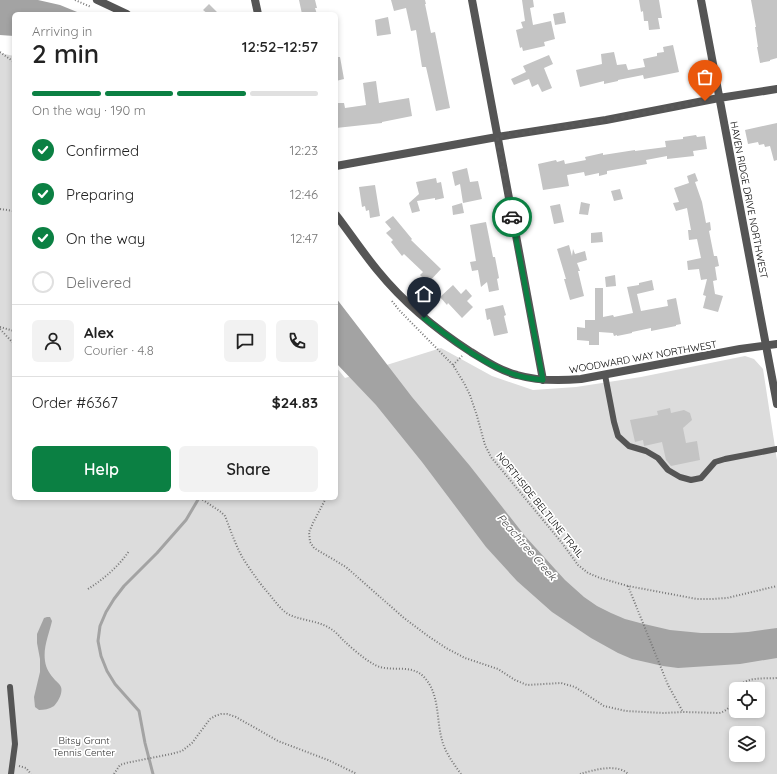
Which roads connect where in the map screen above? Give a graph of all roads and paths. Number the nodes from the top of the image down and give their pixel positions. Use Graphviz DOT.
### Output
graph roads {
  1 [pos="97,0"];
  2 [pos="255,0"];
  3 [pos="472,0"];
  4 [pos="701,0"];
  5 [pos="123,12"];
  6 [pos="258,12"];
  7 [pos="0,52"];
  8 [pos="12,61"];
  9 [pos="777,89"];
  10 [pos="719,98"];
  11 [pos="497,137"];
  12 [pos="338,166"];
  13 [pos="0,209"];
  14 [pos="12,211"];
  15 [pos="338,218"];
  16 [pos="390,298"];
  17 [pos="0,328"];
  18 [pos="12,331"];
  19 [pos="12,342"];
  20 [pos="777,344"];
  21 [pos="766,345"];
  22 [pos="468,350"];
  23 [pos="452,365"];
  24 [pos="605,375"];
  25 [pos="543,380"];
  26 [pos="777,404"];
  27 [pos="777,449"];
  28 [pos="203,500"];
  29 [pos="325,500"];
  30 [pos="129,551"];
  31 [pos="628,586"];
  32 [pos="777,586"];
  33 [pos="88,589"];
  34 [pos="777,678"];
  35 [pos="744,682"];
  36 [pos="10,687"];
  37 [pos="729,707"];
  38 [pos="683,712"];
  39 [pos="13,765"];
  40 [pos="11,774"];
  41 [pos="30,774"];
  42 [pos="114,774"];
  43 [pos="357,774"];
  44 [pos="461,774"];
  45 [pos="580,774"];
  46 [pos="628,774"];
  1 -- 5 [label="street"];
  2 -- 6 [label="street"];
  3 -- 11 [label="street"];
  4 -- 10 [label="street, HAVEN RIDGE DRIVE NORTHWEST"];
  7 -- 8 [label="path"];
  9 -- 10 [label="street"];
  10 -- 11 [label="street"];
  10 -- 21 [label="street, HAVEN RIDGE DRIVE NORTHWEST"];
  11 -- 12 [label="street"];
  11 -- 25 [label="street"];
  13 -- 14 [label="path"];
  15 -- 22 [label="street, WOODWARD WAY NORTHWEST"];
  16 -- 23 [label="path, NORTHSIDE BELTLINE TRAIL"];
  17 -- 18 [label="path"];
  17 -- 19 [label="path"];
  20 -- 21 [label="street, WOODWARD WAY NORTHWEST"];
  21 -- 24 [label="street, WOODWARD WAY NORTHWEST"];
  21 -- 26 [label="street, HAVEN RIDGE DRIVE NORTHWEST"];
  22 -- 23 [label="path"];
  22 -- 25 [label="street, WOODWARD WAY NORTHWEST"];
  23 -- 31 [label="path, NORTHSIDE BELTLINE TRAIL"];
  24 -- 25 [label="street, WOODWARD WAY NORTHWEST"];
  24 -- 27 [label="lane"];
  28 -- 44 [label="path"];
  29 -- 38 [label="path"];
  30 -- 33 [label="path"];
  31 -- 32 [label="path, NORTHSIDE BELTLINE TRAIL"];
  31 -- 38 [label="path"];
  34 -- 35 [label="path"];
  36 -- 39 [label="lane"];
  37 -- 38 [label="path"];
  39 -- 40 [label="lane"];
  39 -- 41 [label="path"];
  42 -- 43 [label="path"];
  45 -- 46 [label="path"];
}
